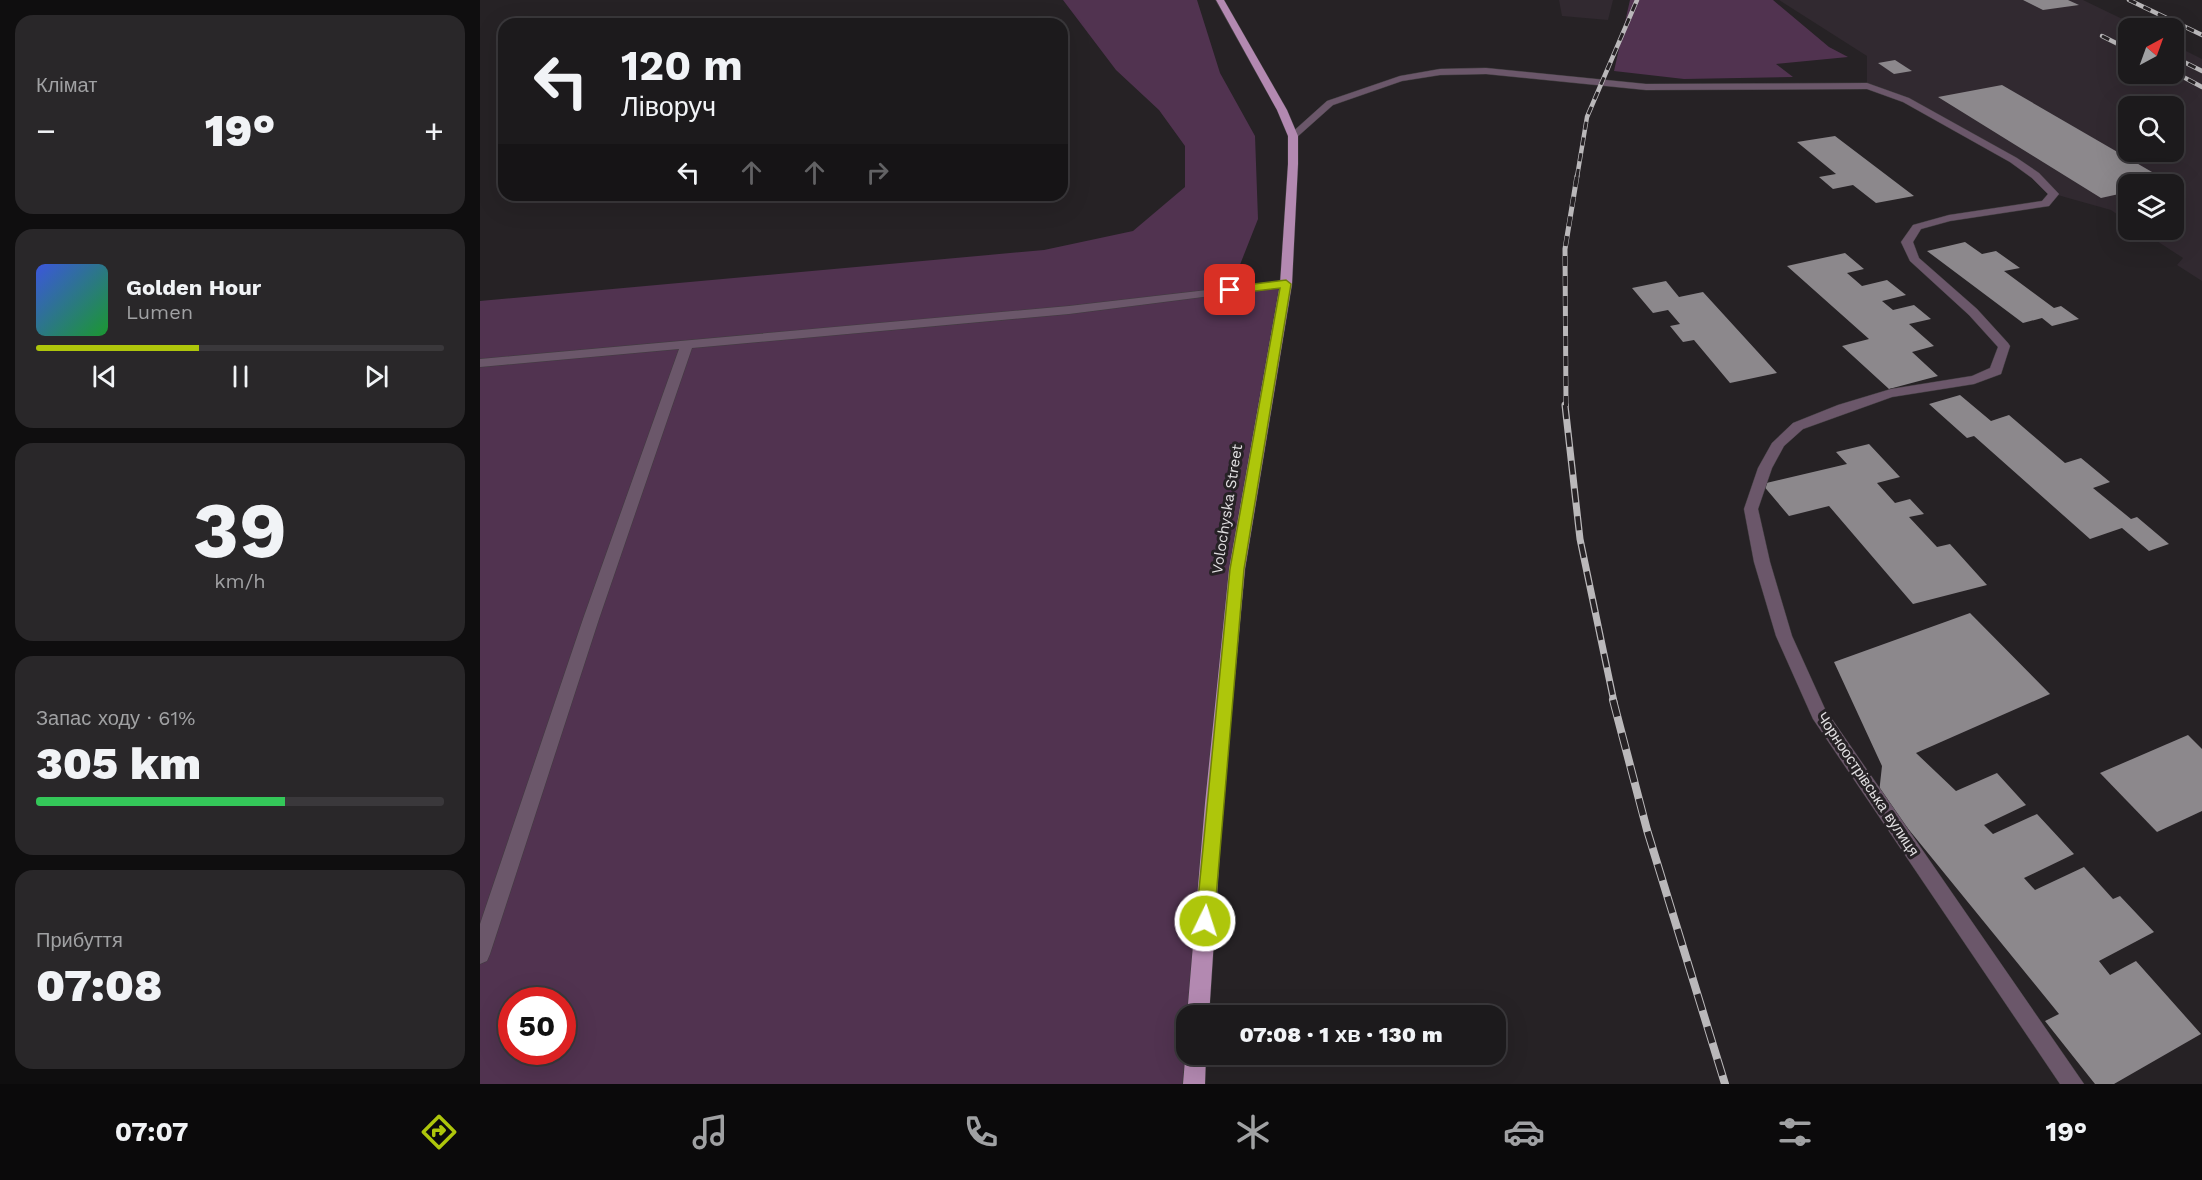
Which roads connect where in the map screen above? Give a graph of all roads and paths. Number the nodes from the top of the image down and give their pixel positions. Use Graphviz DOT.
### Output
graph roads {
  1 [pos="1220,0"];
  2 [pos="1293,136"];
  3 [pos="1286,284"];
  4 [pos="687,345"];
  5 [pos="480,363"];
  6 [pos="480,954"];
  7 [pos="1198,1005"];
  8 [pos="1195,1065"];
  9 [pos="1194,1084"];
  10 [pos="2073,1084"];
  1 -- 2 [label="main road, Volochyska Street"];
  2 -- 3 [label="main road, Volochyska Street"];
  2 -- 10 [label="street, Чорноострівська вулиця"];
  3 -- 4 [label="street"];
  3 -- 7 [label="main road, Volochyska Street"];
  4 -- 5 [label="street"];
  4 -- 6 [label="street"];
  8 -- 9 [label="main road"];
}
